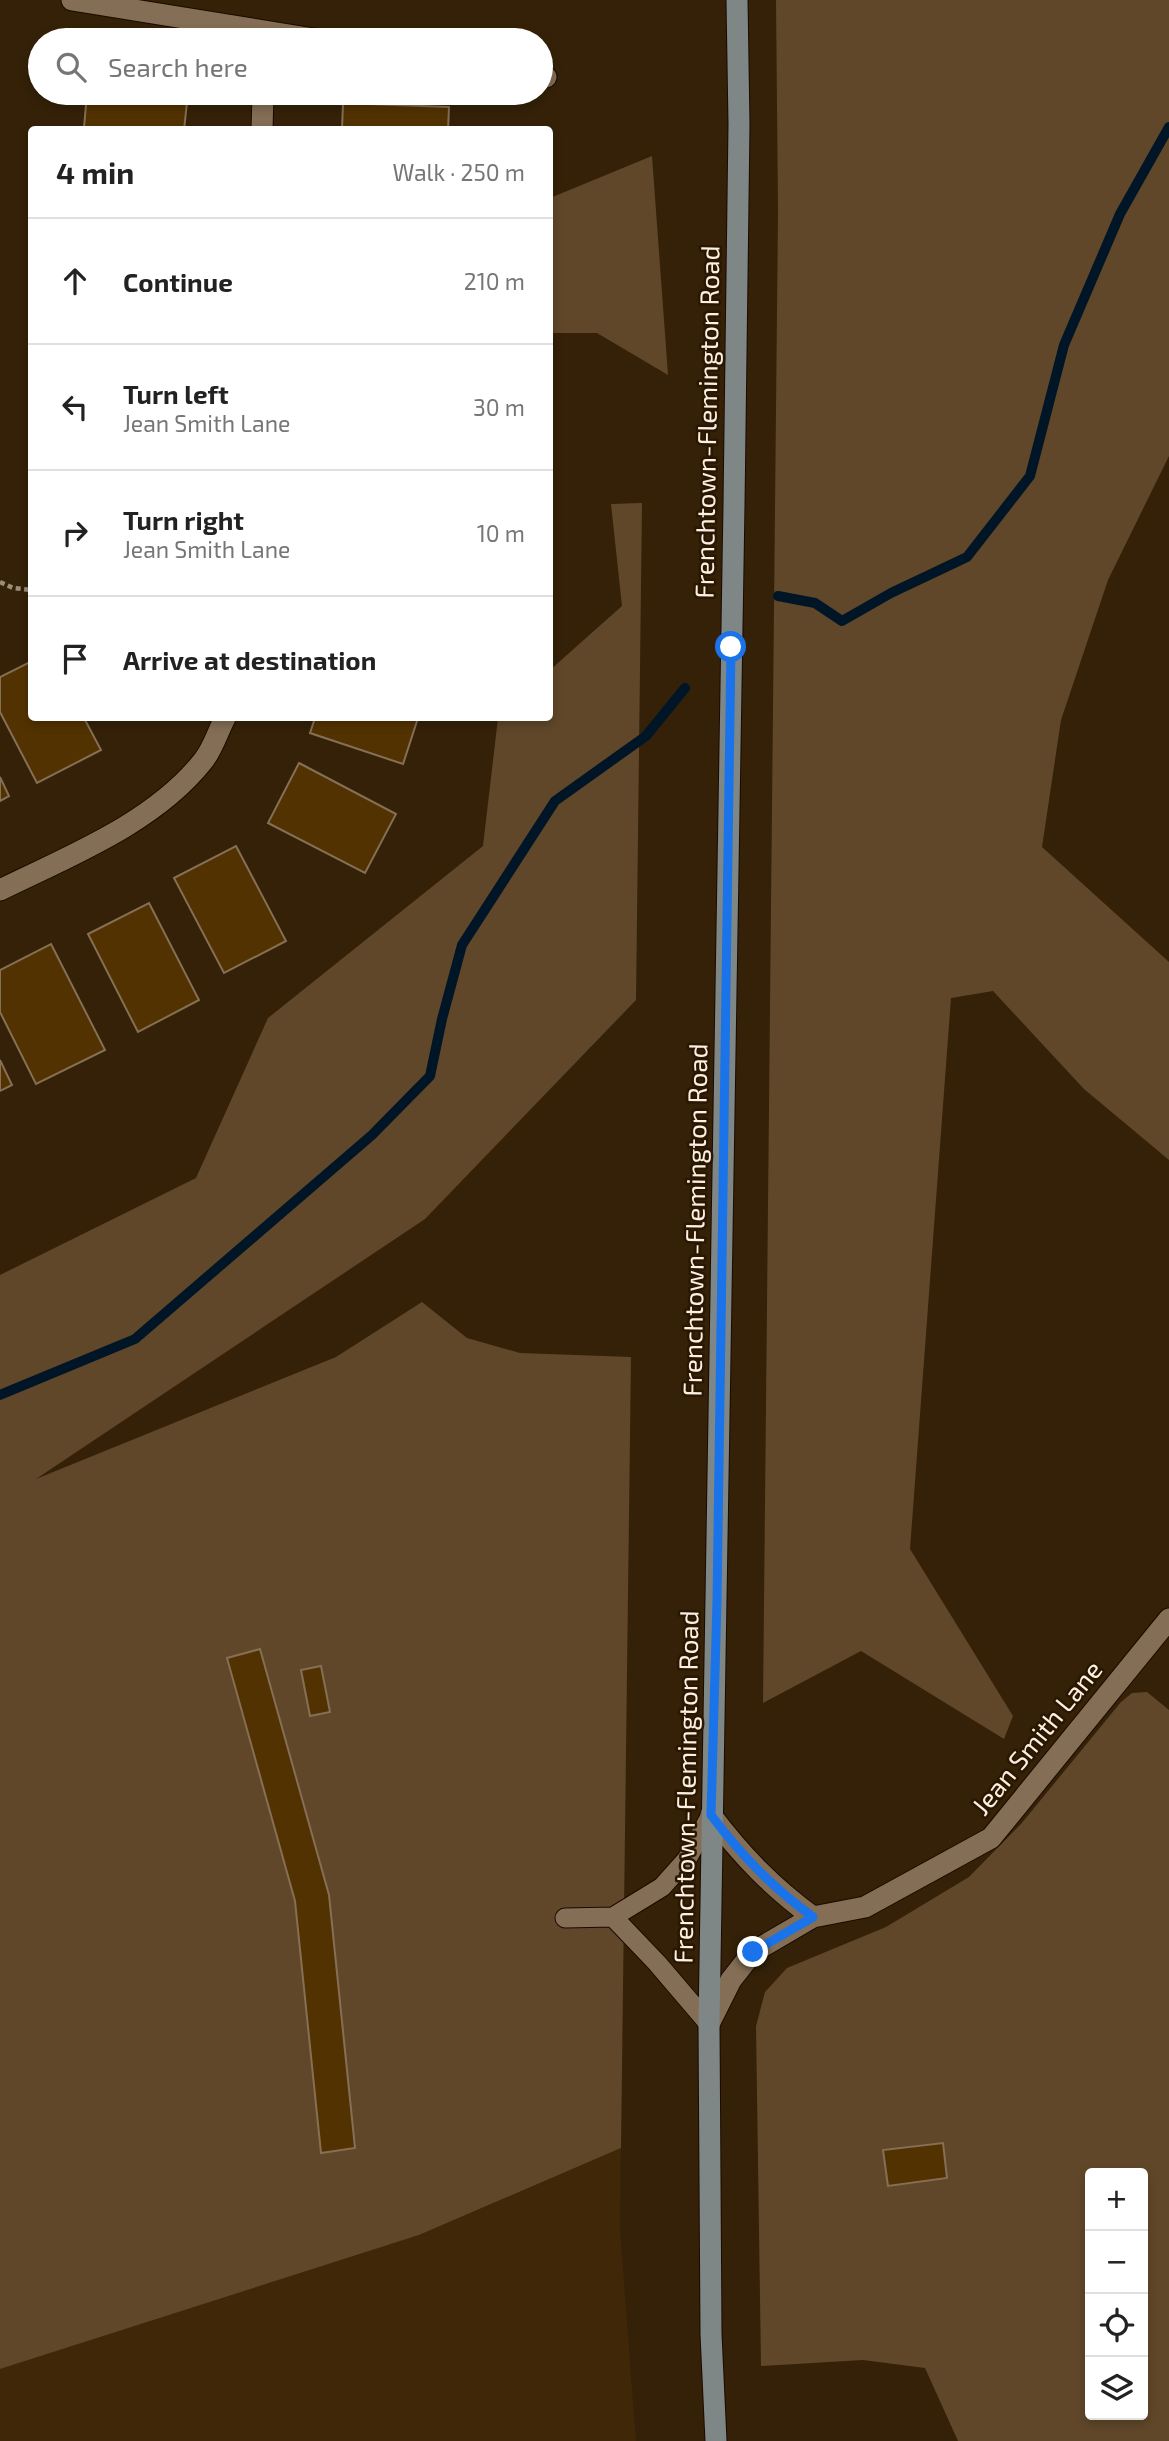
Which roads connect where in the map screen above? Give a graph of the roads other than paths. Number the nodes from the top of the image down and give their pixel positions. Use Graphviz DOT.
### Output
graph roads {
  1 [pos="72,0"];
  2 [pos="737,0"];
  3 [pos="222,28"];
  4 [pos="263,105"];
  5 [pos="262,126"];
  6 [pos="224,721"];
  7 [pos="0,890"];
  8 [pos="1169,1619"];
  9 [pos="711,1815"];
  10 [pos="613,1917"];
  11 [pos="813,1917"];
  12 [pos="565,1918"];
  13 [pos="709,2024"];
  14 [pos="716,2441"];
  1 -- 3 [label="street"];
  2 -- 9 [label="main road, Frenchtown-Flemington Road"];
  4 -- 5 [label="street"];
  6 -- 7 [label="street"];
  8 -- 11 [label="street, Jean Smith Lane"];
  9 -- 10 [label="lane"];
  9 -- 11 [label="street"];
  9 -- 13 [label="main road, Frenchtown-Flemington Road"];
  10 -- 12 [label="lane"];
  10 -- 13 [label="lane"];
  11 -- 13 [label="street, Jean Smith Lane"];
  13 -- 14 [label="main road, Frenchtown-Flemington Road"];
}
